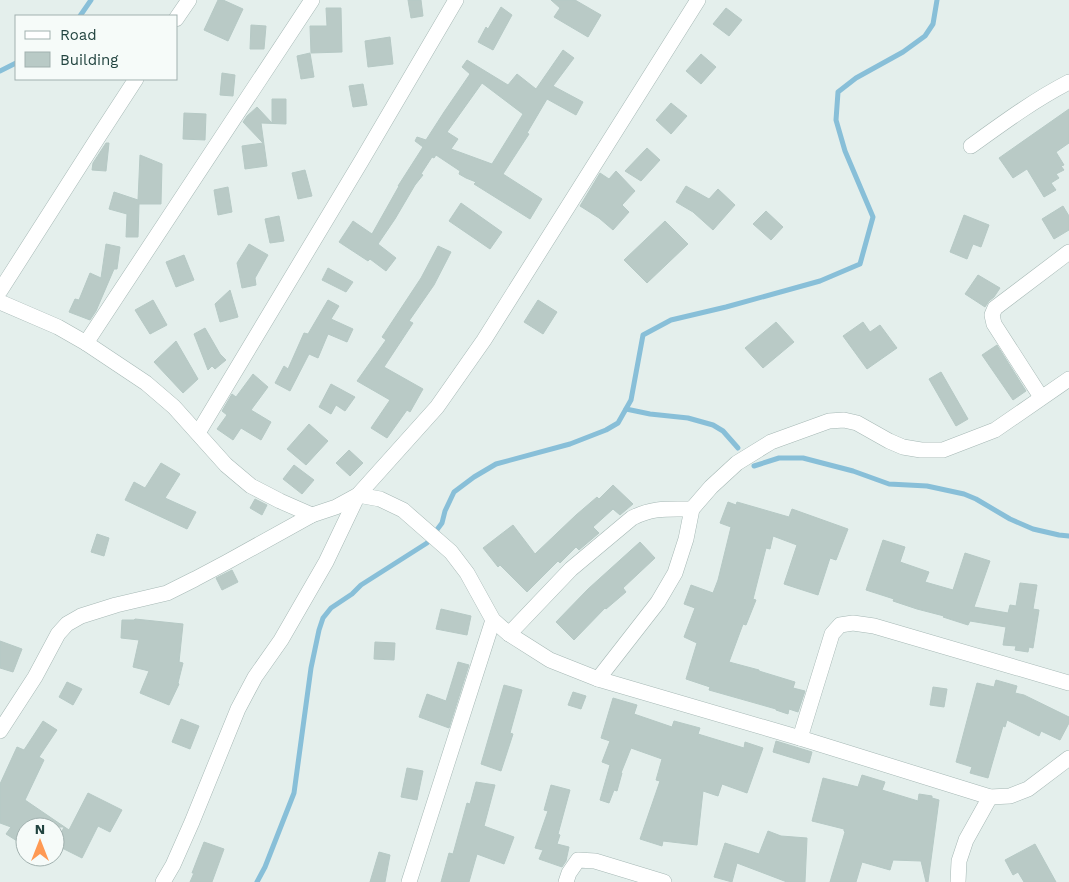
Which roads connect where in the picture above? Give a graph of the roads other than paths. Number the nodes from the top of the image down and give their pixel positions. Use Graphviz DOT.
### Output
graph roads {
  1 [pos="189,0"];
  2 [pos="312,0"];
  3 [pos="456,0"];
  4 [pos="698,0"];
  5 [pos="178,16"];
  6 [pos="135,80"];
  7 [pos="1069,82"];
  8 [pos="971,146"];
  9 [pos="1069,252"];
  10 [pos="0,291"];
  11 [pos="0,302"];
  12 [pos="86,343"];
  13 [pos="1069,379"];
  14 [pos="1040,397"];
  15 [pos="198,433"];
  16 [pos="358,495"];
  17 [pos="692,509"];
  18 [pos="312,515"];
  19 [pos="493,620"];
  20 [pos="509,634"];
  21 [pos="598,679"];
  22 [pos="1069,683"];
  23 [pos="0,731"];
  24 [pos="800,738"];
  25 [pos="1069,758"];
  26 [pos="990,798"];
  27 [pos="163,882"];
  28 [pos="409,882"];
  29 [pos="566,882"];
  30 [pos="664,882"];
  31 [pos="958,882"];
  1 -- 5 [label="street"];
  2 -- 12 [label="street"];
  3 -- 15 [label="street"];
  4 -- 16 [label="street"];
  6 -- 10 [label="street"];
  7 -- 8 [label="street"];
  9 -- 14 [label="street"];
  11 -- 12 [label="street"];
  12 -- 15 [label="street"];
  13 -- 14 [label="street"];
  14 -- 17 [label="street"];
  15 -- 18 [label="street"];
  16 -- 18 [label="street"];
  16 -- 19 [label="street"];
  16 -- 27 [label="street"];
  17 -- 20 [label="street"];
  17 -- 21 [label="street"];
  18 -- 23 [label="street"];
  19 -- 20 [label="street"];
  19 -- 28 [label="street"];
  20 -- 21 [label="street"];
  21 -- 24 [label="street"];
  22 -- 24 [label="street"];
  24 -- 26 [label="street"];
  25 -- 26 [label="street"];
  26 -- 31 [label="street"];
  29 -- 30 [label="street"];
}
